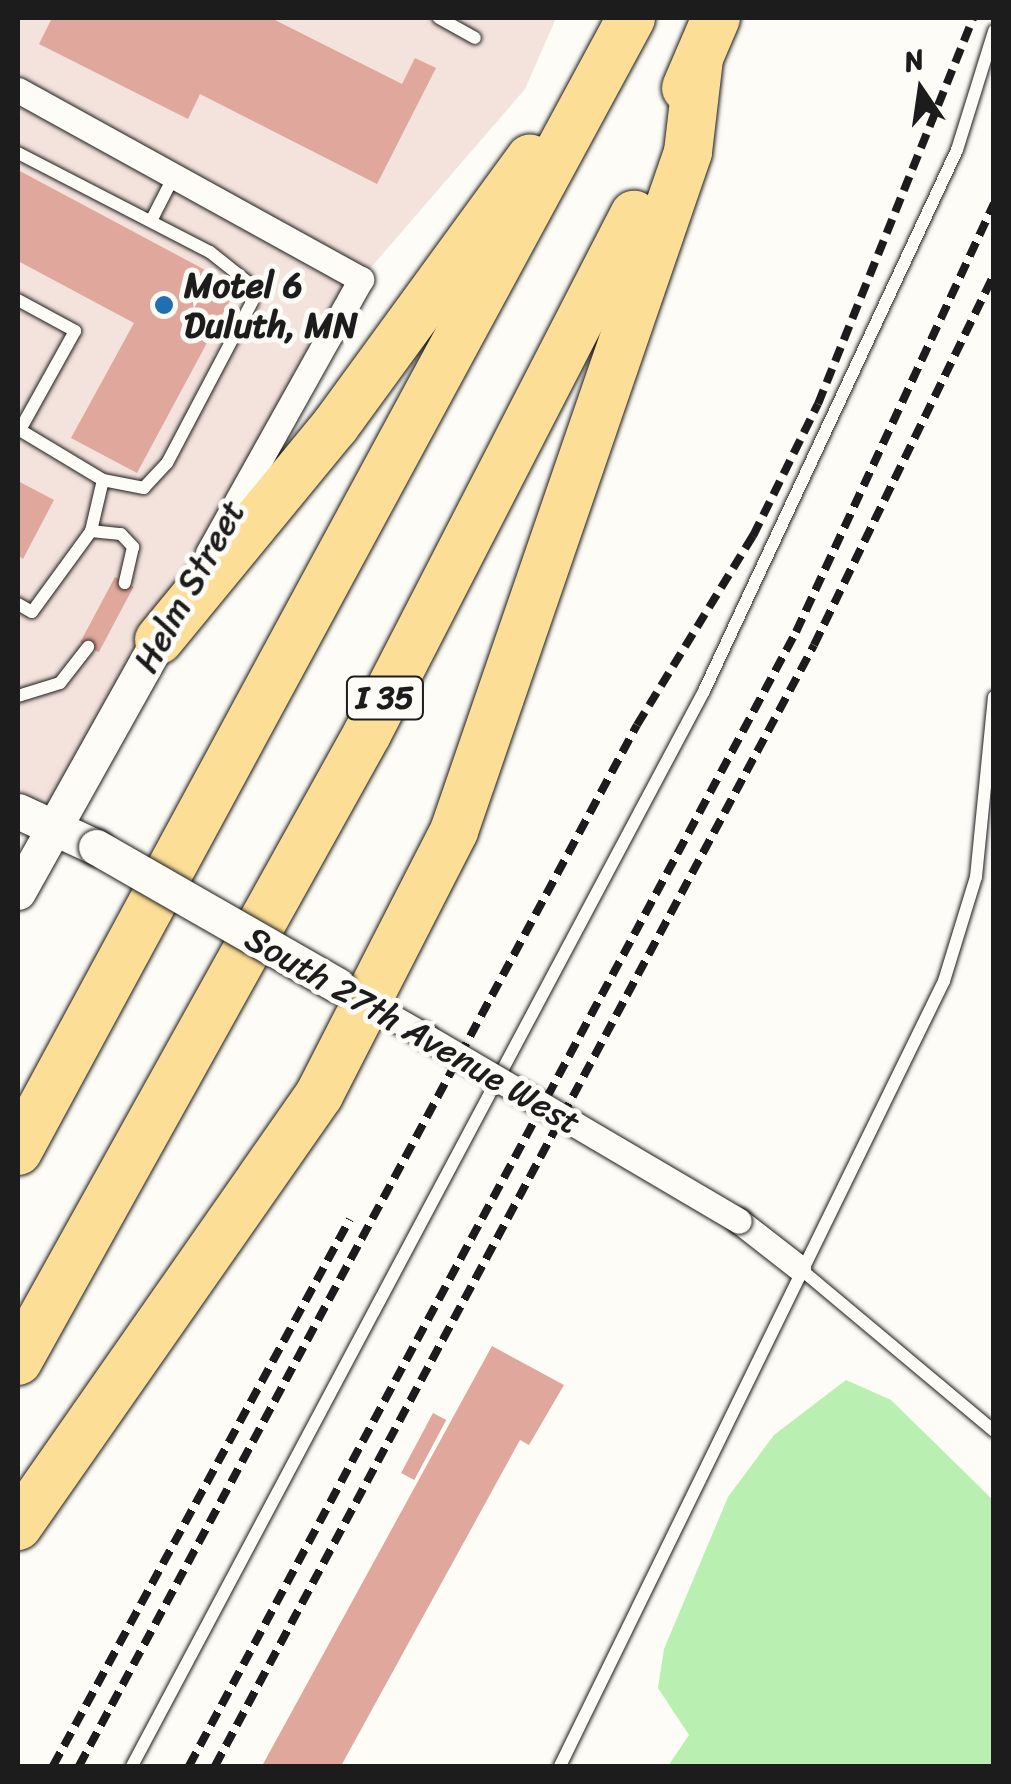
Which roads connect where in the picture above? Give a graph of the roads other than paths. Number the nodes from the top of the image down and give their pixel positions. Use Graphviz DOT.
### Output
graph roads {
  1 [pos="439,18"];
  2 [pos="629,22"];
  3 [pos="994,32"];
  4 [pos="475,38"];
  5 [pos="708,38"];
  6 [pos="18,90"];
  7 [pos="18,153"];
  8 [pos="174,176"];
  9 [pos="150,222"];
  10 [pos="18,300"];
  11 [pos="19,430"];
  12 [pos="102,480"];
  13 [pos="91,531"];
  14 [pos="125,583"];
  15 [pos="18,604"];
  16 [pos="32,612"];
  17 [pos="18,621"];
  18 [pos="159,640"];
  19 [pos="88,647"];
  20 [pos="18,696"];
  21 [pos="994,697"];
  22 [pos="18,811"];
  23 [pos="52,830"];
  24 [pos="18,892"];
  25 [pos="354,995"];
  26 [pos="18,1151"];
  27 [pos="798,1266"];
  28 [pos="18,1361"];
  29 [pos="994,1431"];
  30 [pos="18,1526"];
  31 [pos="132,1766"];
  32 [pos="560,1766"];
  1 -- 4 [label="lane"];
  2 -- 18 [label="highway"];
  2 -- 26 [label="highway"];
  3 -- 31 [label="lane"];
  5 -- 25 [label="highway"];
  5 -- 28 [label="highway, I 35"];
  6 -- 8 [label="street"];
  7 -- 9 [label="lane"];
  8 -- 9 [label="lane"];
  8 -- 18 [label="street, Helm Street"];
  9 -- 12 [label="lane"];
  10 -- 11 [label="lane"];
  11 -- 12 [label="lane"];
  12 -- 13 [label="lane"];
  13 -- 14 [label="lane"];
  13 -- 16 [label="lane"];
  15 -- 16 [label="lane"];
  16 -- 17 [label="lane"];
  18 -- 23 [label="street, Helm Street"];
  19 -- 20 [label="lane"];
  21 -- 27 [label="lane"];
  22 -- 23 [label="street, South 27th Avenue West"];
  23 -- 24 [label="street, Helm Street"];
  23 -- 25 [label="street, South 27th Avenue West, bridge"];
  25 -- 27 [label="street, South 27th Avenue West, bridge"];
  25 -- 30 [label="highway"];
  27 -- 29 [label="lane"];
  27 -- 32 [label="lane"];
}
